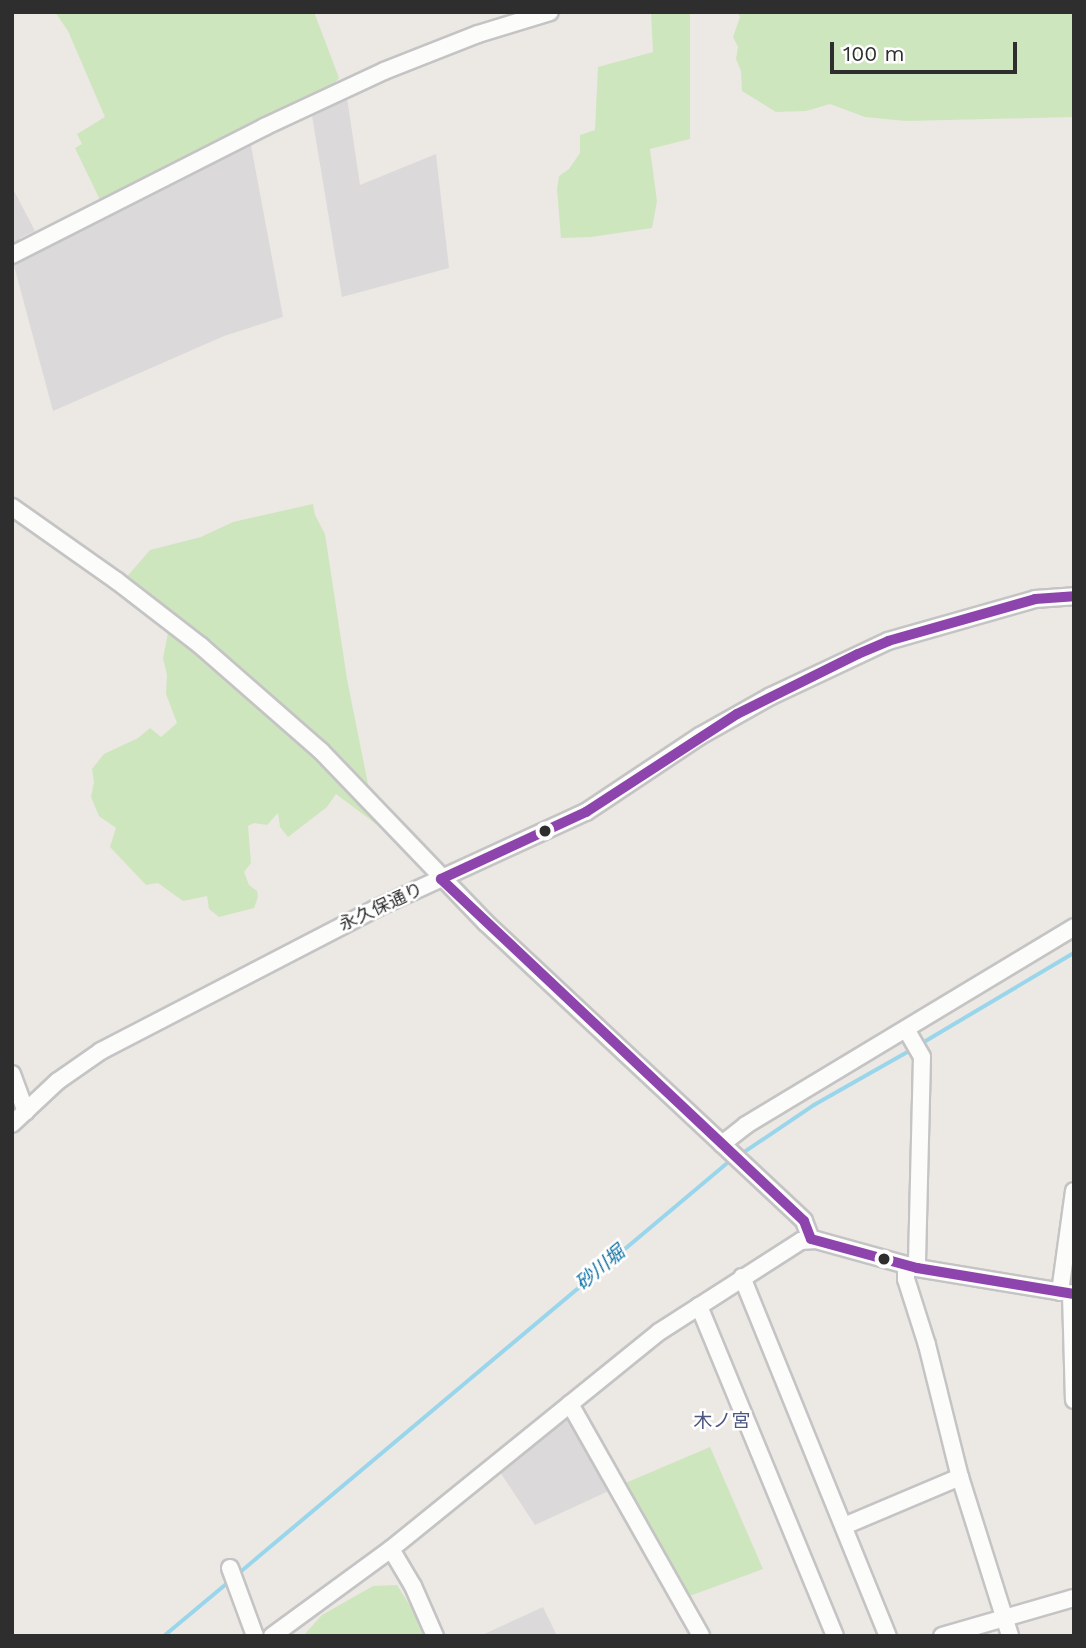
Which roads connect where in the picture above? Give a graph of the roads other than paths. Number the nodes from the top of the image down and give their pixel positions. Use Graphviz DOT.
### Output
graph roads {
  1 [pos="550,12"];
  2 [pos="12,255"];
  3 [pos="12,507"];
  4 [pos="1074,596"];
  5 [pos="441,879"];
  6 [pos="1074,927"];
  7 [pos="907,1031"];
  8 [pos="12,1074"];
  9 [pos="26,1112"];
  10 [pos="12,1124"];
  11 [pos="724,1146"];
  12 [pos="1074,1191"];
  13 [pos="811,1239"];
  14 [pos="911,1267"];
  15 [pos="742,1277"];
  16 [pos="1068,1293"];
  17 [pos="699,1306"];
  18 [pos="1074,1399"];
  19 [pos="570,1404"];
  20 [pos="960,1477"];
  21 [pos="844,1526"];
  22 [pos="391,1549"];
  23 [pos="230,1567"];
  24 [pos="1074,1598"];
  25 [pos="1005,1617"];
  26 [pos="255,1636"];
  27 [pos="272,1636"];
  28 [pos="435,1636"];
  29 [pos="701,1636"];
  30 [pos="835,1636"];
  31 [pos="888,1636"];
  32 [pos="942,1636"];
  33 [pos="1010,1636"];
  1 -- 2 [label="street"];
  3 -- 5 [label="street"];
  4 -- 5 [label="street, 永久保通り"];
  5 -- 9 [label="street, 永久保通り"];
  5 -- 11 [label="street"];
  6 -- 7 [label="street"];
  7 -- 11 [label="street"];
  7 -- 14 [label="street"];
  8 -- 9 [label="street"];
  9 -- 10 [label="street, 永久保通り"];
  11 -- 13 [label="street"];
  12 -- 16 [label="street"];
  13 -- 14 [label="street"];
  13 -- 15 [label="street"];
  14 -- 16 [label="street"];
  14 -- 20 [label="street"];
  15 -- 17 [label="street"];
  15 -- 21 [label="street"];
  16 -- 18 [label="street"];
  17 -- 19 [label="street"];
  17 -- 30 [label="street"];
  19 -- 22 [label="street"];
  19 -- 29 [label="street"];
  20 -- 21 [label="street"];
  20 -- 25 [label="street"];
  21 -- 31 [label="street"];
  22 -- 27 [label="street"];
  22 -- 28 [label="street"];
  23 -- 26 [label="street"];
  24 -- 25 [label="street"];
  25 -- 32 [label="street"];
  25 -- 33 [label="street"];
}
